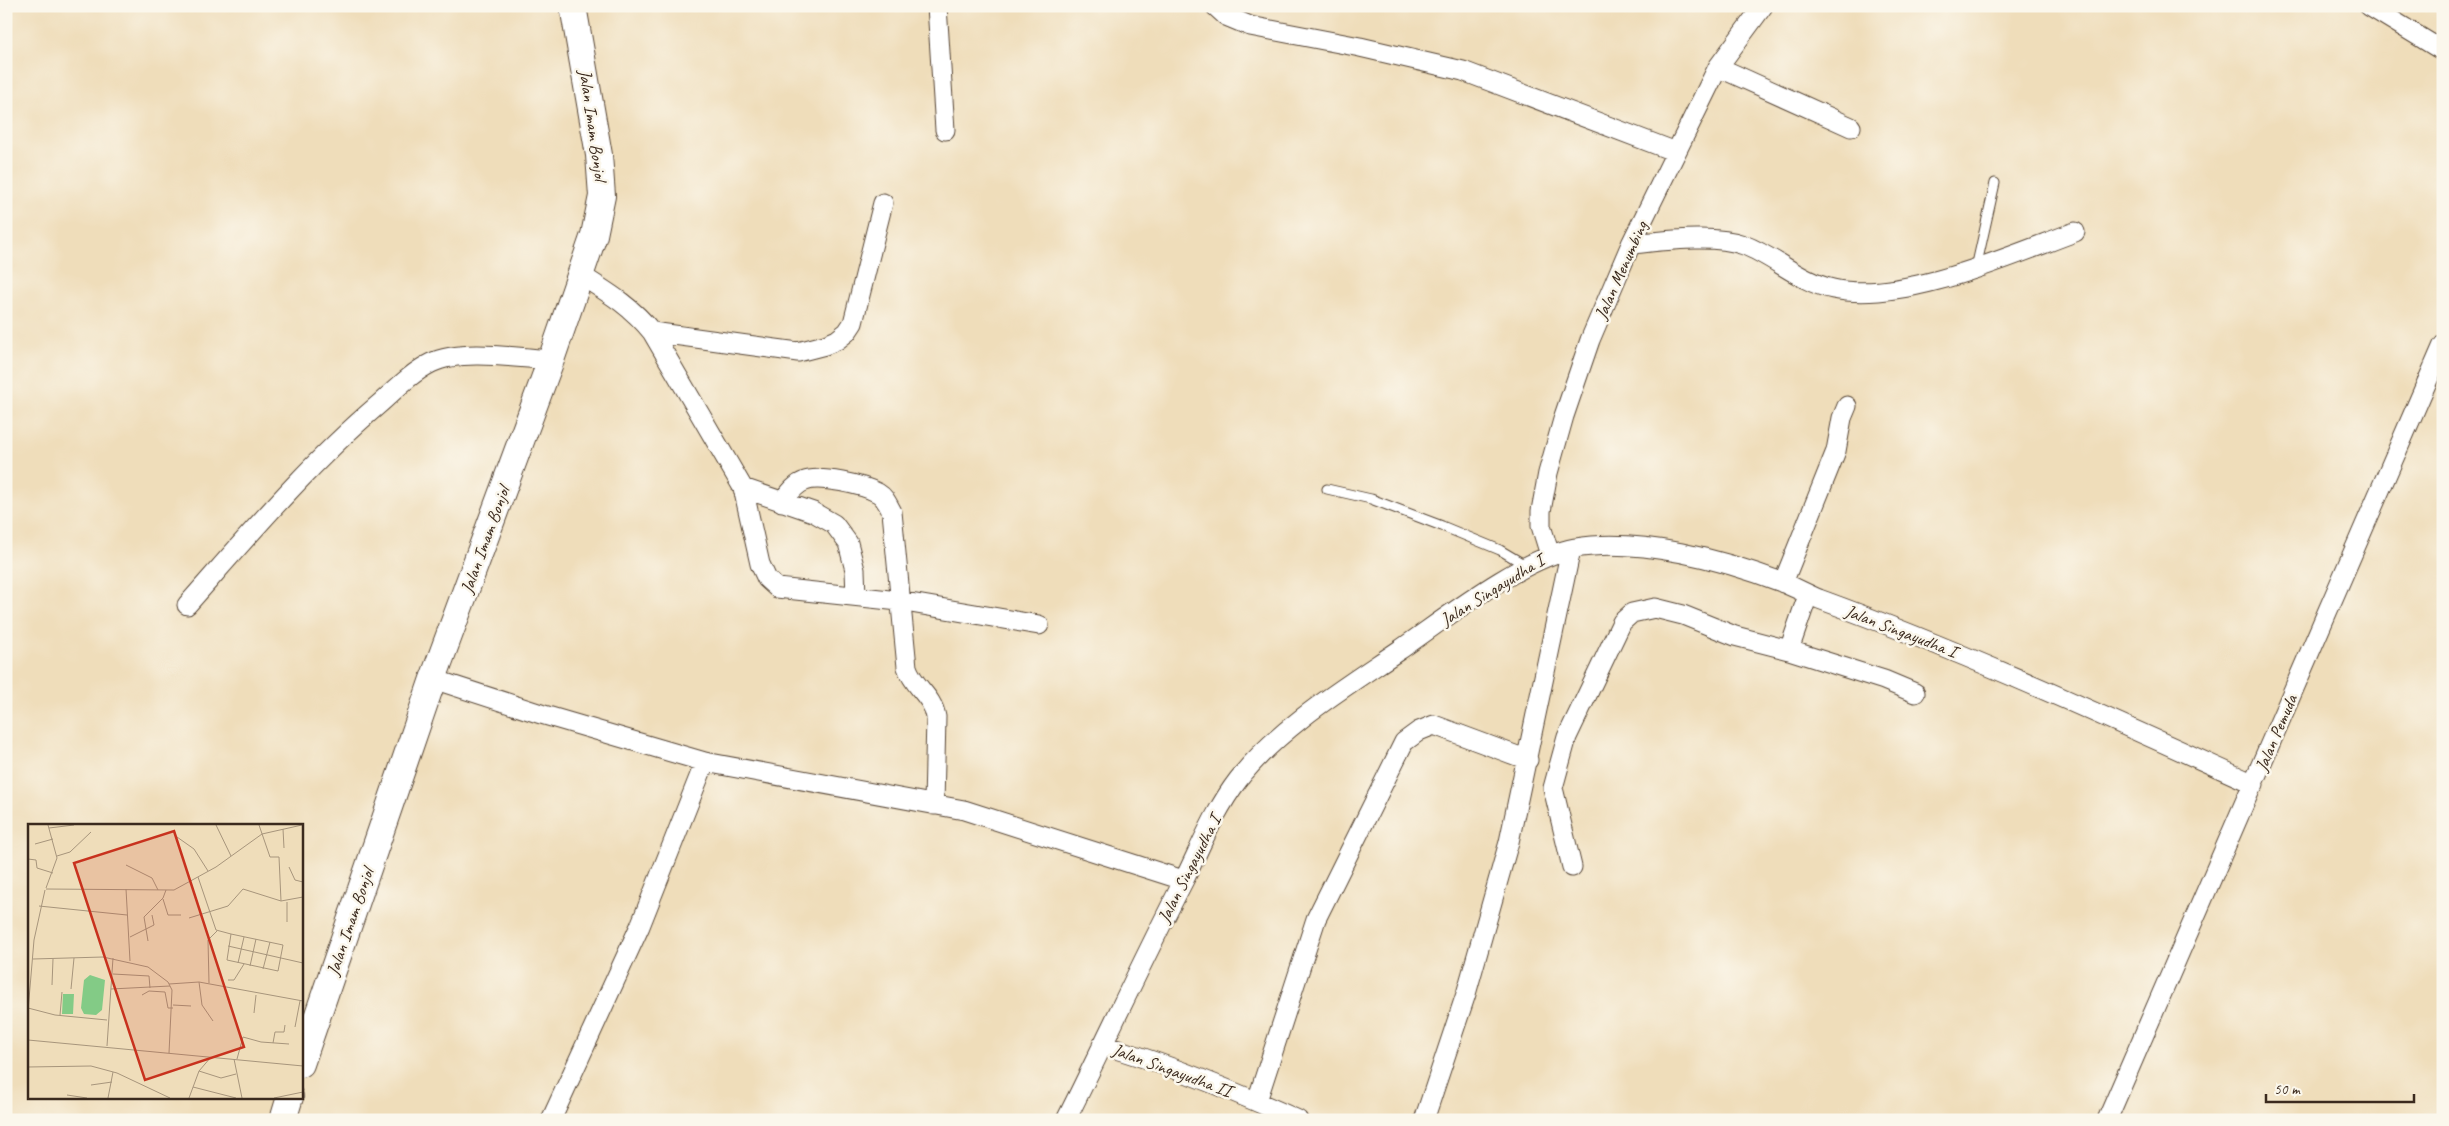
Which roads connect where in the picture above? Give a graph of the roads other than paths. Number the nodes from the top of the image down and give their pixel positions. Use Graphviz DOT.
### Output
graph roads {
  1 [pos="574,6"];
  2 [pos="937,6"];
  3 [pos="1215,6"];
  4 [pos="1763,6"];
  5 [pos="2369,6"];
  6 [pos="2443,50"];
  7 [pos="1718,67"];
  8 [pos="1850,127"];
  9 [pos="945,130"];
  10 [pos="1676,152"];
  11 [pos="1995,183"];
  12 [pos="883,203"];
  13 [pos="2075,232"];
  14 [pos="1631,244"];
  15 [pos="1976,268"];
  16 [pos="582,276"];
  17 [pos="652,332"];
  18 [pos="551,360"];
  19 [pos="2440,361"];
  20 [pos="1847,406"];
  21 [pos="742,488"];
  22 [pos="1327,489"];
  23 [pos="782,502"];
  24 [pos="1571,549"];
  25 [pos="1550,555"];
  26 [pos="1527,566"];
  27 [pos="1784,583"];
  28 [pos="1808,595"];
  29 [pos="856,596"];
  30 [pos="899,600"];
  31 [pos="187,605"];
  32 [pos="1040,625"];
  33 [pos="1788,650"];
  34 [pos="433,679"];
  35 [pos="1915,693"];
  36 [pos="1528,760"];
  37 [pos="706,762"];
  38 [pos="2254,784"];
  39 [pos="934,805"];
  40 [pos="1572,867"];
  41 [pos="1184,880"];
  42 [pos="1102,1045"];
  43 [pos="302,1061"];
  44 [pos="290,1098"];
  45 [pos="1257,1101"];
  46 [pos="283,1120"];
  47 [pos="551,1120"];
  48 [pos="1066,1120"];
  49 [pos="1298,1120"];
  50 [pos="1424,1120"];
  51 [pos="2107,1120"];
  1 -- 16 [label="main road, Jalan Imam Bonjol"];
  2 -- 9 [label="street"];
  3 -- 10 [label="street"];
  4 -- 7 [label="street, Jalan Menumbing"];
  5 -- 6 [label="street"];
  7 -- 8 [label="street"];
  7 -- 10 [label="street, Jalan Menumbing"];
  10 -- 14 [label="street, Jalan Menumbing"];
  11 -- 15 [label="lane"];
  12 -- 17 [label="street"];
  13 -- 15 [label="street"];
  14 -- 15 [label="street"];
  14 -- 25 [label="street, Jalan Menumbing"];
  16 -- 17 [label="street"];
  16 -- 18 [label="main road, Jalan Imam Bonjol"];
  17 -- 21 [label="street"];
  18 -- 31 [label="street"];
  18 -- 34 [label="main road, Jalan Imam Bonjol"];
  19 -- 38 [label="street, Jalan Pemuda"];
  20 -- 27 [label="street"];
  21 -- 23 [label="street"];
  21 -- 29 [label="street"];
  22 -- 26 [label="lane"];
  23 -- 29 [label="street"];
  23 -- 30 [label="street"];
  24 -- 25 [label="street, Jalan Singayudha I"];
  24 -- 27 [label="street, Jalan Singayudha I"];
  24 -- 36 [label="street"];
  25 -- 26 [label="street, Jalan Singayudha I"];
  26 -- 41 [label="street, Jalan Singayudha I"];
  27 -- 28 [label="street, Jalan Singayudha I"];
  28 -- 33 [label="street"];
  28 -- 38 [label="street, Jalan Singayudha I"];
  29 -- 30 [label="street"];
  30 -- 32 [label="street"];
  30 -- 39 [label="street"];
  33 -- 35 [label="street"];
  33 -- 40 [label="street"];
  34 -- 37 [label="street"];
  34 -- 43 [label="main road, Jalan Imam Bonjol"];
  36 -- 45 [label="street"];
  36 -- 50 [label="street"];
  37 -- 39 [label="street"];
  37 -- 47 [label="street"];
  38 -- 51 [label="street, Jalan Pemuda"];
  39 -- 41 [label="street"];
  41 -- 42 [label="street, Jalan Singayudha I"];
  42 -- 45 [label="street, Jalan Singayudha II"];
  42 -- 48 [label="street, Jalan Singayudha I"];
  44 -- 46 [label="main road"];
  45 -- 49 [label="street, Jalan Singayudha II"];
}
